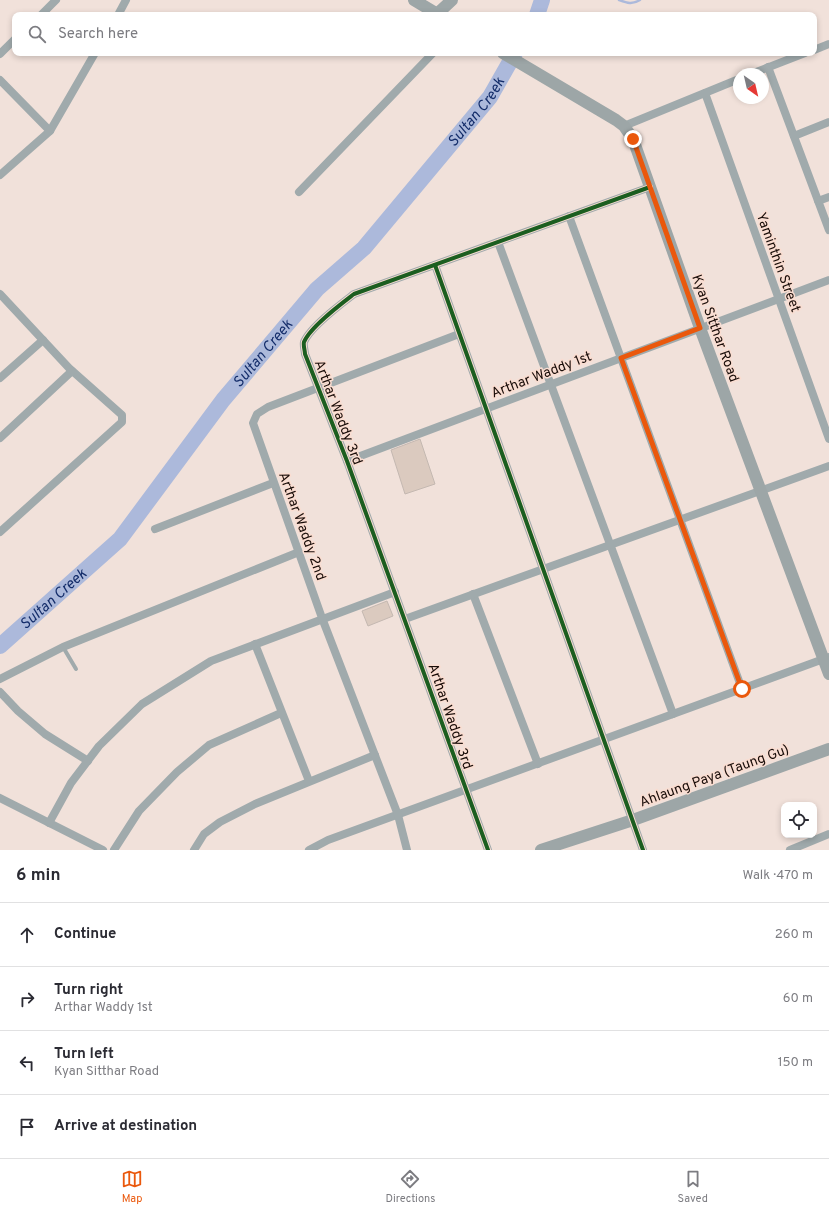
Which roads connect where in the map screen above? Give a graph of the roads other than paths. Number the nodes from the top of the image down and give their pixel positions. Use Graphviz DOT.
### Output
graph roads {
  1 [pos="56,0"];
  2 [pos="126,0"];
  3 [pos="414,0"];
  4 [pos="452,0"];
  5 [pos="43,12"];
  6 [pos="120,12"];
  7 [pos="435,12"];
  8 [pos="440,12"];
  9 [pos="12,42"];
  10 [pos="829,44"];
  11 [pos="817,49"];
  12 [pos="0,54"];
  13 [pos="94,56"];
  14 [pos="430,56"];
  15 [pos="508,56"];
  16 [pos="797,56"];
  17 [pos="768,67"];
  18 [pos="0,80"];
  19 [pos="733,81"];
  20 [pos="705,93"];
  21 [pos="829,122"];
  22 [pos="624,126"];
  23 [pos="50,131"];
  24 [pos="794,136"];
  25 [pos="0,175"];
  26 [pos="650,187"];
  27 [pos="299,192"];
  28 [pos="829,197"];
  29 [pos="818,201"];
  30 [pos="569,216"];
  31 [pos="829,230"];
  32 [pos="498,242"];
  33 [pos="434,265"];
  34 [pos="829,280"];
  35 [pos="0,294"];
  36 [pos="779,299"];
  37 [pos="700,328"];
  38 [pos="459,334"];
  39 [pos="43,340"];
  40 [pos="621,358"];
  41 [pos="72,371"];
  42 [pos="0,378"];
  43 [pos="551,384"];
  44 [pos="319,387"];
  45 [pos="486,409"];
  46 [pos="0,438"];
  47 [pos="829,439"];
  48 [pos="347,461"];
  49 [pos="829,466"];
  50 [pos="273,482"];
  51 [pos="760,491"];
  52 [pos="680,520"];
  53 [pos="155,529"];
  54 [pos="0,532"];
  55 [pos="610,545"];
  56 [pos="299,552"];
  57 [pos="543,569"];
  58 [pos="395,592"];
  59 [pos="473,594"];
  60 [pos="322,618"];
  61 [pos="405,619"];
  62 [pos="255,644"];
  63 [pos="64,647"];
  64 [pos="826,658"];
  65 [pos="76,668"];
  66 [pos="829,674"];
  67 [pos="0,678"];
  68 [pos="742,689"];
  69 [pos="0,692"];
  70 [pos="281,713"];
  71 [pos="673,714"];
  72 [pos="604,740"];
  73 [pos="829,749"];
  74 [pos="375,755"];
  75 [pos="88,761"];
  76 [pos="538,764"];
  77 [pos="309,781"];
  78 [pos="465,790"];
  79 [pos="0,798"];
  80 [pos="398,815"];
  81 [pos="633,820"];
  82 [pos="49,823"];
  83 [pos="829,834"];
  84 [pos="328,840"];
  85 [pos="795,849"];
  86 [pos="104,850"];
  87 [pos="114,850"];
  88 [pos="194,850"];
  89 [pos="309,850"];
  90 [pos="328,850"];
  91 [pos="407,850"];
  92 [pos="488,850"];
  93 [pos="542,850"];
  94 [pos="643,850"];
  1 -- 5 [label="street"];
  2 -- 6 [label="street"];
  3 -- 7 [label="main road"];
  4 -- 8 [label="main road"];
  9 -- 12 [label="street"];
  10 -- 11 [label="street"];
  13 -- 23 [label="street"];
  14 -- 27 [label="street"];
  15 -- 22 [label="main road, Kyan Sitthar Road"];
  16 -- 17 [label="street"];
  17 -- 24 [label="street"];
  18 -- 23 [label="street"];
  19 -- 20 [label="street"];
  20 -- 22 [label="street"];
  20 -- 36 [label="street, Yaminthin Street"];
  21 -- 24 [label="street"];
  22 -- 26 [label="main road, Kyan Sitthar Road"];
  23 -- 25 [label="street"];
  24 -- 29 [label="street"];
  26 -- 30 [label="street, Arthar Waddy 3rd"];
  26 -- 37 [label="main road, Kyan Sitthar Road"];
  28 -- 29 [label="street"];
  29 -- 31 [label="street"];
  30 -- 32 [label="street, Arthar Waddy 3rd"];
  30 -- 40 [label="street"];
  32 -- 33 [label="street, Arthar Waddy 3rd"];
  32 -- 43 [label="street"];
  33 -- 38 [label="street"];
  33 -- 44 [label="street, Arthar Waddy 3rd"];
  34 -- 36 [label="street, Arthar Waddy 1st"];
  35 -- 39 [label="street"];
  36 -- 37 [label="street, Arthar Waddy 1st"];
  36 -- 47 [label="street, Yaminthin Street"];
  37 -- 40 [label="street, Arthar Waddy 1st"];
  37 -- 51 [label="main road, Kyan Sitthar Road"];
  38 -- 44 [label="street, Arthar Waddy 2nd"];
  38 -- 45 [label="street"];
  39 -- 41 [label="street"];
  39 -- 42 [label="street"];
  40 -- 43 [label="street, Arthar Waddy 1st"];
  40 -- 52 [label="street"];
  41 -- 46 [label="street"];
  41 -- 54 [label="street"];
  43 -- 45 [label="street, Arthar Waddy 1st"];
  43 -- 55 [label="street"];
  44 -- 48 [label="street, Arthar Waddy 3rd"];
  44 -- 50 [label="street, Arthar Waddy 2nd"];
  45 -- 48 [label="street, Arthar Waddy 1st"];
  45 -- 57 [label="street"];
  48 -- 58 [label="street, Arthar Waddy 3rd"];
  49 -- 51 [label="street"];
  50 -- 53 [label="street"];
  50 -- 56 [label="street, Arthar Waddy 2nd"];
  51 -- 52 [label="street"];
  51 -- 64 [label="main road, Kyan Sitthar Road"];
  52 -- 55 [label="street"];
  52 -- 68 [label="street"];
  55 -- 57 [label="street"];
  55 -- 71 [label="street"];
  56 -- 60 [label="street, Arthar Waddy 2nd"];
  56 -- 63 [label="street"];
  57 -- 59 [label="street"];
  57 -- 72 [label="street"];
  58 -- 60 [label="street"];
  58 -- 61 [label="street, Arthar Waddy 3rd"];
  59 -- 61 [label="street"];
  59 -- 76 [label="street"];
  60 -- 62 [label="street"];
  60 -- 74 [label="street, Arthar Waddy 2nd"];
  61 -- 78 [label="street, Arthar Waddy 3rd"];
  62 -- 70 [label="street"];
  62 -- 75 [label="street"];
  63 -- 65 [label="lane"];
  63 -- 67 [label="street"];
  64 -- 66 [label="main road, Kyan Sitthar Road"];
  64 -- 68 [label="street"];
  68 -- 71 [label="street"];
  69 -- 75 [label="street"];
  70 -- 77 [label="street"];
  70 -- 87 [label="street"];
  71 -- 72 [label="street"];
  72 -- 76 [label="street"];
  72 -- 81 [label="street"];
  73 -- 81 [label="main road, Ahlaung Paya (Taung Gu)"];
  74 -- 77 [label="street"];
  74 -- 80 [label="street, Arthar Waddy 2nd"];
  75 -- 82 [label="street"];
  76 -- 78 [label="street"];
  77 -- 88 [label="street"];
  78 -- 80 [label="street"];
  78 -- 92 [label="street, Arthar Waddy 3rd"];
  79 -- 82 [label="street"];
  80 -- 84 [label="street"];
  80 -- 91 [label="street, Arthar Waddy 2nd"];
  81 -- 93 [label="main road, Ahlaung Paya (Taung Gu)"];
  81 -- 94 [label="street"];
  82 -- 86 [label="street"];
  83 -- 85 [label="street"];
  84 -- 89 [label="street"];
  84 -- 90 [label="street"];
}
